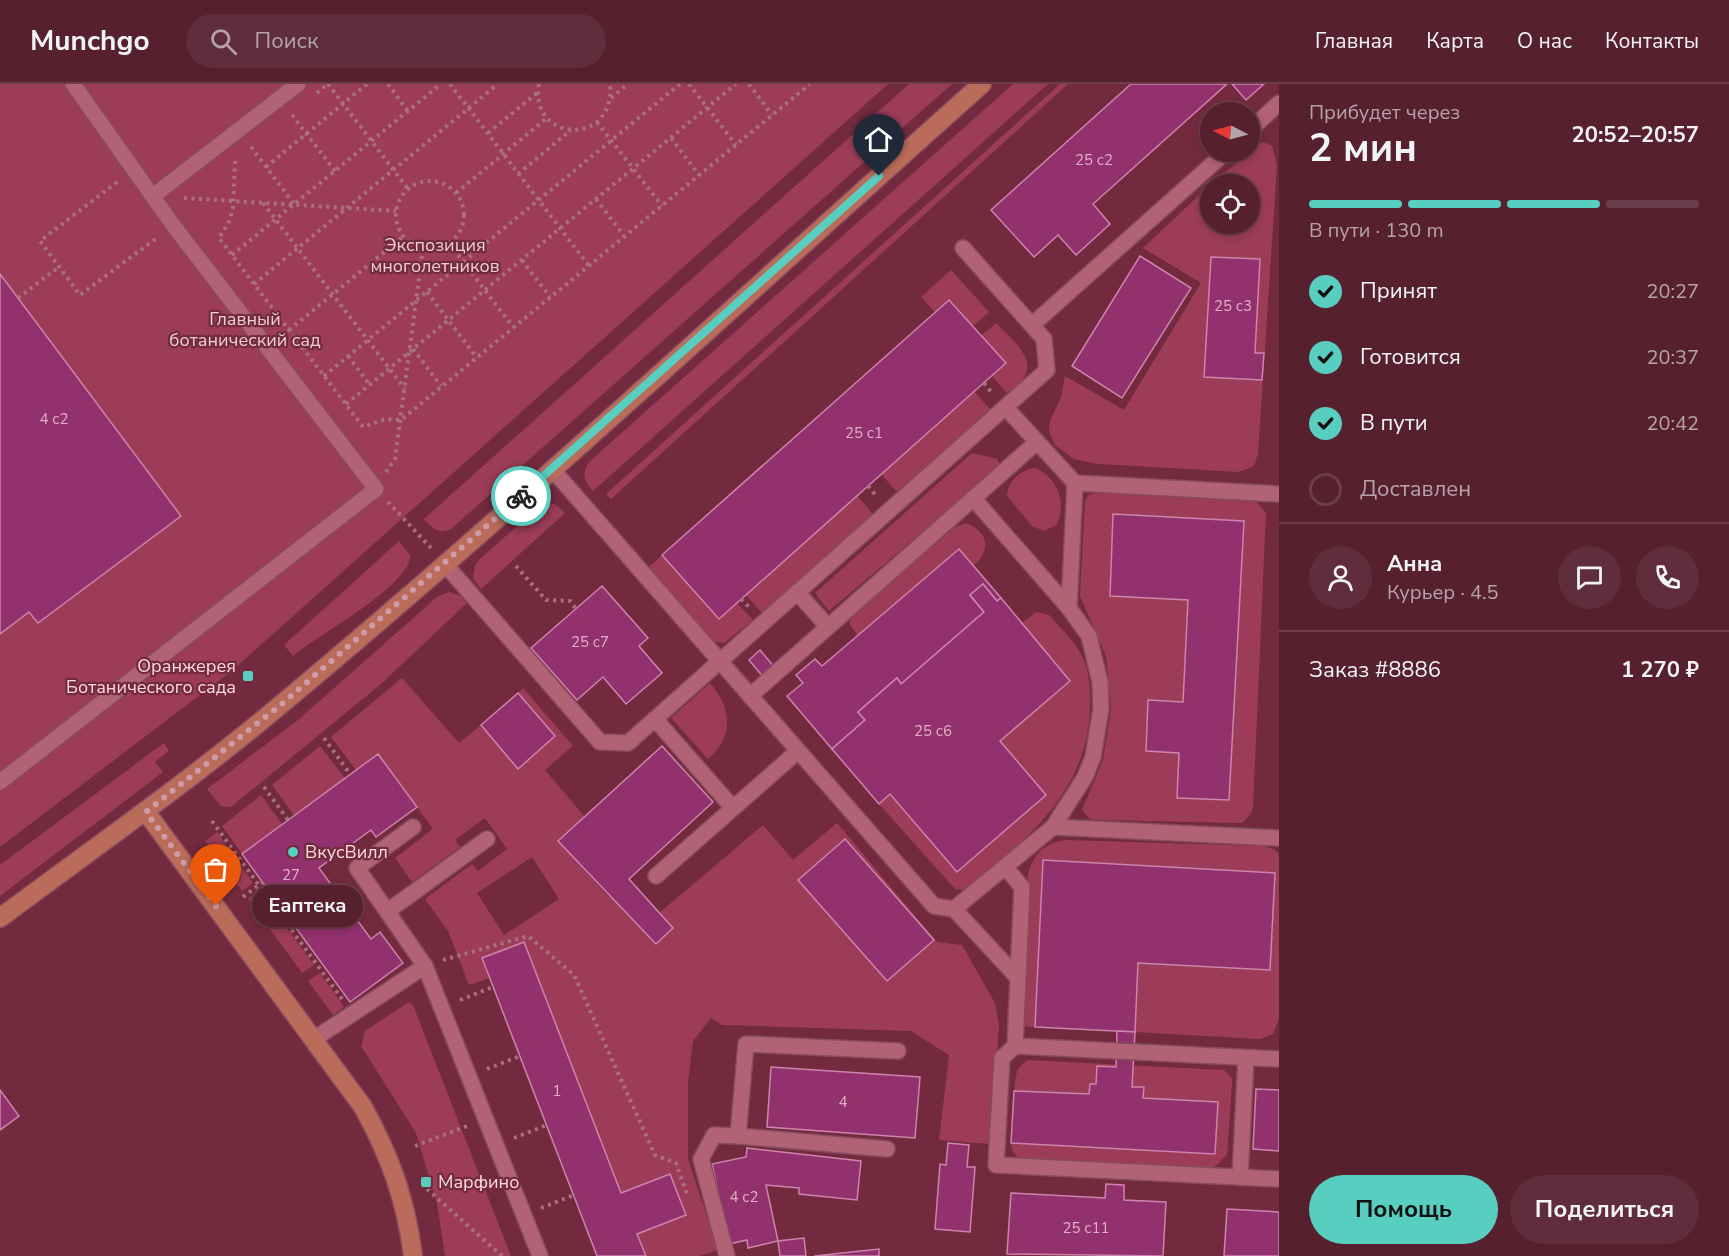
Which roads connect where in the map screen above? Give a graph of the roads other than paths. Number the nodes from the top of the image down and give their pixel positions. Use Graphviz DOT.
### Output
graph roads {
  1 [pos="73,84"];
  2 [pos="298,84"];
  3 [pos="982,84"];
  4 [pos="1279,104"];
  5 [pos="1260,121"];
  6 [pos="1215,162"];
  7 [pos="153,196"];
  8 [pos="963,248"];
  9 [pos="1032,325"];
  10 [pos="1006,408"];
  11 [pos="1037,442"];
  12 [pos="552,469"];
  13 [pos="1075,483"];
  14 [pos="1279,494"];
  15 [pos="973,498"];
  16 [pos="444,563"];
  17 [pos="797,592"];
  18 [pos="1069,608"];
  19 [pos="828,627"];
  20 [pos="720,662"];
  21 [pos="750,696"];
  22 [pos="655,719"];
  23 [pos="798,751"];
  24 [pos="0,782"];
  25 [pos="733,808"];
  26 [pos="146,812"];
  27 [pos="1053,826"];
  28 [pos="413,827"];
  29 [pos="1279,838"];
  30 [pos="487,839"];
  31 [pos="1005,867"];
  32 [pos="656,876"];
  33 [pos="954,909"];
  34 [pos="388,911"];
  35 [pos="0,918"];
  36 [pos="426,966"];
  37 [pos="1018,978"];
  38 [pos="314,1039"];
  39 [pos="1015,1046"];
  40 [pos="898,1051"];
  41 [pos="1246,1058"];
  42 [pos="1279,1059"];
  43 [pos="738,1136"];
  44 [pos="886,1149"];
  45 [pos="1240,1177"];
  46 [pos="1279,1179"];
  47 [pos="413,1256"];
  48 [pos="540,1256"];
  49 [pos="727,1256"];
  1 -- 7 [label="lane"];
  2 -- 7 [label="lane"];
  3 -- 12 [label="main road"];
  4 -- 5 [label="lane"];
  6 -- 9 [label="lane"];
  7 -- 24 [label="lane"];
  8 -- 9 [label="lane"];
  9 -- 10 [label="lane"];
  10 -- 11 [label="lane"];
  10 -- 17 [label="lane"];
  11 -- 13 [label="lane"];
  11 -- 15 [label="lane"];
  12 -- 16 [label="main road"];
  12 -- 20 [label="lane"];
  13 -- 14 [label="lane"];
  13 -- 18 [label="lane"];
  15 -- 18 [label="lane"];
  15 -- 19 [label="lane"];
  16 -- 22 [label="lane"];
  16 -- 26 [label="main road"];
  17 -- 19 [label="lane"];
  17 -- 20 [label="lane"];
  18 -- 27 [label="lane"];
  19 -- 21 [label="lane"];
  20 -- 21 [label="lane"];
  20 -- 22 [label="lane"];
  21 -- 23 [label="lane"];
  22 -- 25 [label="lane"];
  23 -- 25 [label="lane"];
  23 -- 33 [label="lane"];
  25 -- 32 [label="lane"];
  26 -- 35 [label="main road"];
  26 -- 38 [label="main road"];
  27 -- 29 [label="lane"];
  27 -- 31 [label="lane"];
  28 -- 34 [label="lane"];
  30 -- 34 [label="lane"];
  31 -- 33 [label="lane"];
  31 -- 37 [label="lane"];
  33 -- 37 [label="lane"];
  34 -- 36 [label="lane"];
  36 -- 38 [label="lane"];
  36 -- 48 [label="lane"];
  37 -- 39 [label="lane"];
  38 -- 47 [label="main road"];
  39 -- 41 [label="lane"];
  39 -- 45 [label="lane"];
  40 -- 43 [label="lane"];
  41 -- 42 [label="lane"];
  41 -- 45 [label="lane"];
  43 -- 44 [label="lane"];
  43 -- 49 [label="lane"];
  45 -- 46 [label="lane"];
}
